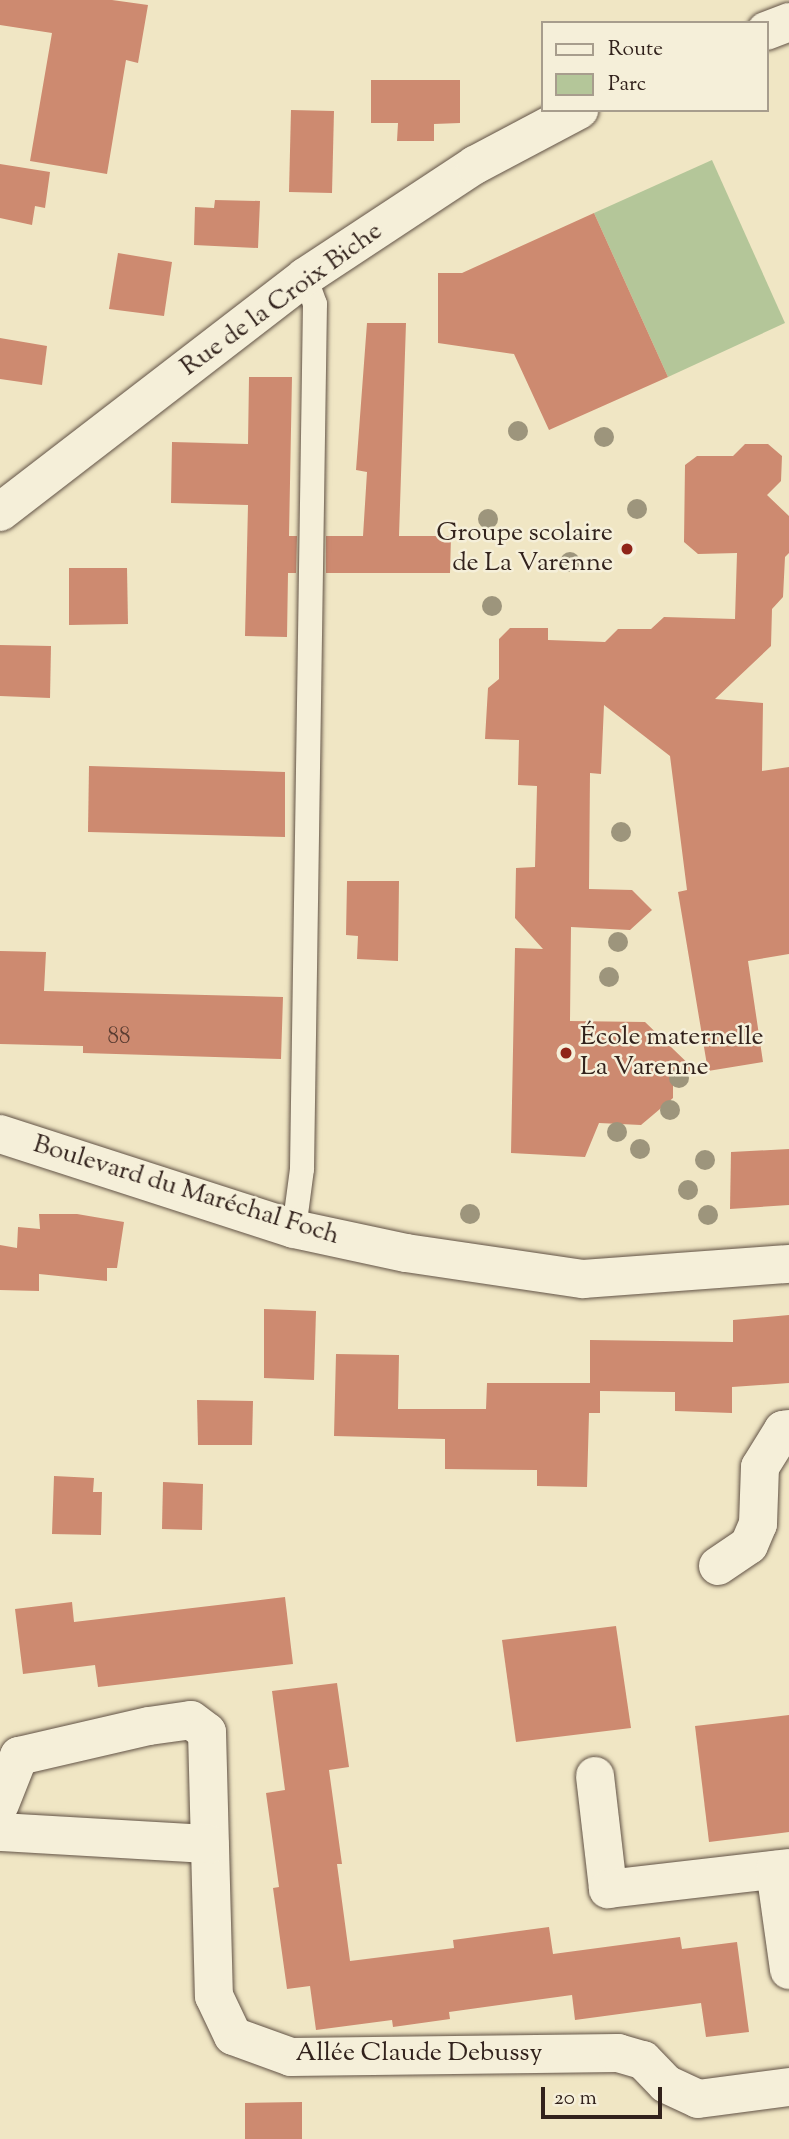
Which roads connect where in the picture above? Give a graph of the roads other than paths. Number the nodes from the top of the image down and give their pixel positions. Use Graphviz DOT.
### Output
graph roads {
  1 [pos="789,22"];
  2 [pos="768,30"];
  3 [pos="575,112"];
  4 [pos="305,277"];
  5 [pos="0,512"];
  6 [pos="0,1134"];
  7 [pos="294,1229"];
  8 [pos="789,1264"];
  9 [pos="789,1429"];
  10 [pos="718,1566"];
  11 [pos="595,1776"];
  12 [pos="0,1804"];
  13 [pos="0,1832"];
  14 [pos="210,1844"];
  15 [pos="782,1869"];
  16 [pos="789,1970"];
  17 [pos="789,2087"];
  1 -- 2 [label="street"];
  3 -- 4 [label="street, Rue de la Croix Biche"];
  4 -- 5 [label="street, Rue de la Croix Biche"];
  4 -- 7 [label="lane"];
  6 -- 7 [label="street, Boulevard du Maréchal Foch"];
  7 -- 8 [label="street, Boulevard du Maréchal Foch"];
  9 -- 10 [label="street"];
  11 -- 15 [label="street"];
  12 -- 14 [label="street, Allée Claude Debussy"];
  13 -- 14 [label="street"];
  14 -- 17 [label="street, Allée Claude Debussy"];
  15 -- 16 [label="street"];
}
